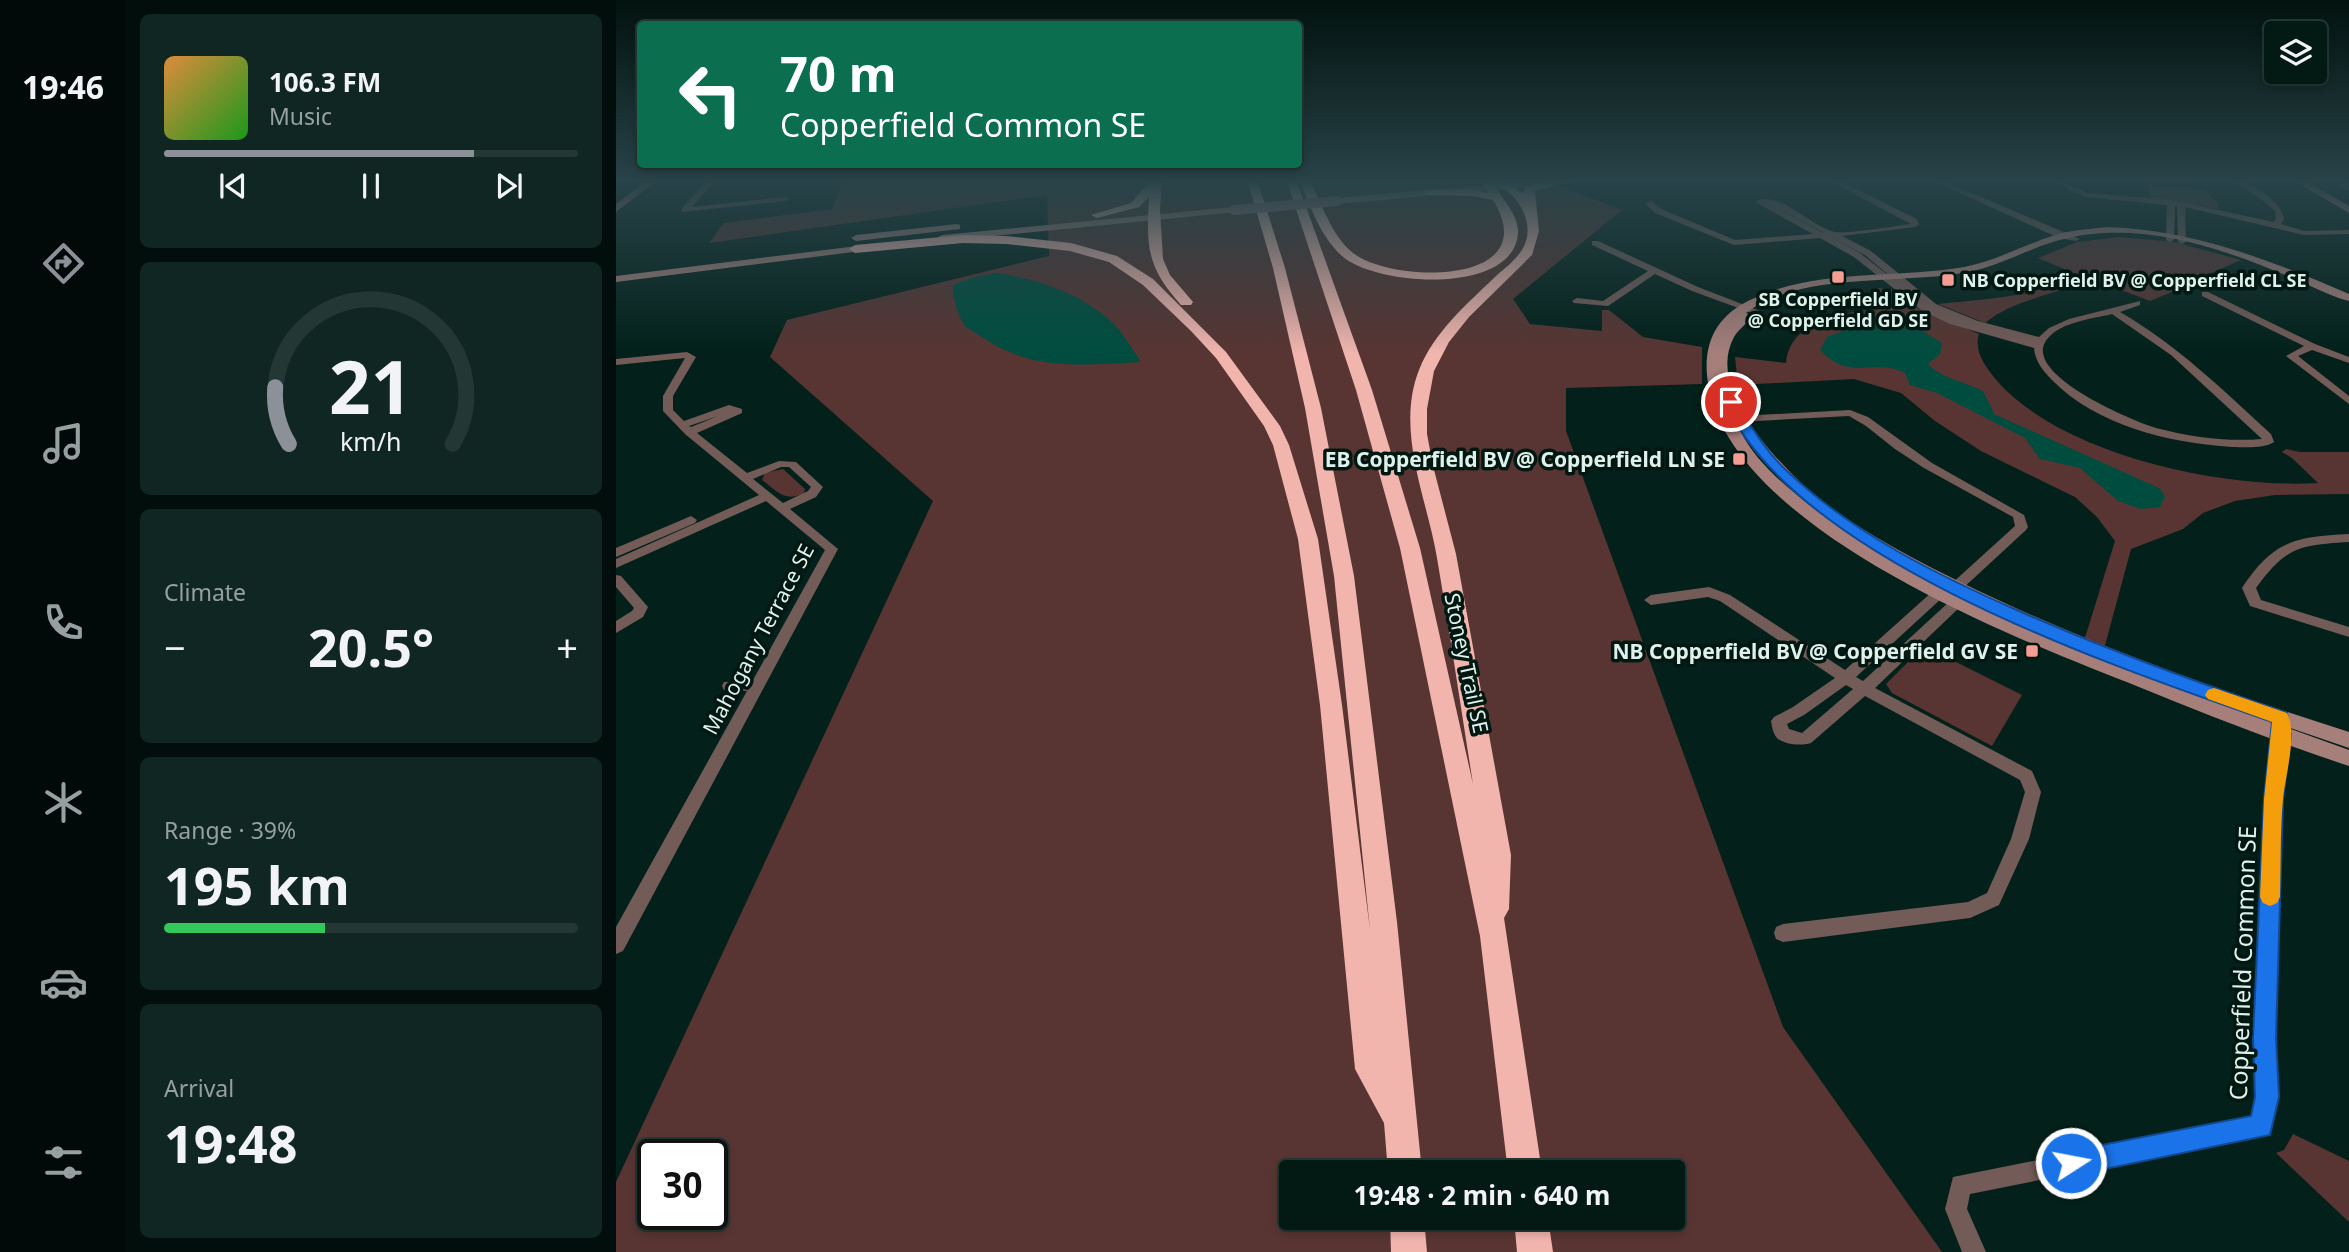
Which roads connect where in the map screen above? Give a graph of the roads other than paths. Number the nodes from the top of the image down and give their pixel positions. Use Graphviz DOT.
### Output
graph roads {
  1 [pos="856,237"];
  2 [pos="951,237"];
  3 [pos="1156,237"];
  4 [pos="1270,237"];
  5 [pos="1311,237"];
  6 [pos="1334,237"];
  7 [pos="1511,237"];
  8 [pos="1533,237"];
  9 [pos="1716,237"];
  10 [pos="1785,237"];
  11 [pos="1826,237"];
  12 [pos="1839,237"];
  13 [pos="2067,237"];
  14 [pos="2164,237"];
  15 [pos="2176,239"];
  16 [pos="1595,243"];
  17 [pos="855,249"];
  18 [pos="616,269"];
  19 [pos="1655,270"];
  20 [pos="616,279"];
  21 [pos="1892,279"];
  22 [pos="2205,294"];
  23 [pos="2349,298"];
  24 [pos="1577,301"];
  25 [pos="2137,303"];
  26 [pos="2349,304"];
  27 [pos="1749,309"];
  28 [pos="2113,311"];
  29 [pos="2039,343"];
  30 [pos="2312,346"];
  31 [pos="2349,360"];
  32 [pos="616,362"];
  33 [pos="2349,401"];
  34 [pos="1739,419"];
  35 [pos="1272,426"];
  36 [pos="745,478"];
  37 [pos="763,493"];
  38 [pos="1807,505"];
  39 [pos="782,508"];
  40 [pos="2349,538"];
  41 [pos="616,553"];
  42 [pos="616,564"];
  43 [pos="616,579"];
  44 [pos="1938,594"];
  45 [pos="1956,596"];
  46 [pos="1651,600"];
  47 [pos="616,628"];
  48 [pos="2349,632"];
  49 [pos="1845,677"];
  50 [pos="759,685"];
  51 [pos="729,686"];
  52 [pos="1864,689"];
  53 [pos="2281,727"];
  54 [pos="2349,740"];
  55 [pos="2349,758"];
  56 [pos="1783,933"];
  57 [pos="1494,936"];
  58 [pos="616,944"];
  59 [pos="1402,1122"];
  60 [pos="1404,1160"];
  61 [pos="1523,1160"];
  62 [pos="1408,1230"];
  63 [pos="1532,1230"];
  64 [pos="1409,1252"];
  65 [pos="1535,1252"];
  66 [pos="1974,1252"];
  1 -- 18 [label="street"];
  2 -- 17 [label="street"];
  3 -- 35 [label="highway"];
  4 -- 59 [label="highway"];
  5 -- 57 [label="highway, Stoney Trail SE"];
  6 -- 7 [label="highway"];
  8 -- 57 [label="highway"];
  9 -- 10 [label="street"];
  11 -- 21 [label="street"];
  12 -- 21 [label="street"];
  13 -- 21 [label="street"];
  14 -- 15 [label="street"];
  15 -- 23 [label="street"];
  15 -- 26 [label="street"];
  16 -- 19 [label="street"];
  17 -- 20 [label="street"];
  17 -- 35 [label="highway"];
  19 -- 24 [label="street"];
  19 -- 27 [label="street"];
  21 -- 27 [label="street"];
  21 -- 29 [label="street"];
  22 -- 30 [label="street"];
  25 -- 28 [label="street"];
  27 -- 34 [label="street"];
  27 -- 38 [label="street"];
  28 -- 29 [label="street"];
  28 -- 29 [label="street"];
  30 -- 31 [label="street"];
  30 -- 33 [label="street"];
  32 -- 36 [label="street, Mahogany Terrace SE"];
  34 -- 38 [label="street"];
  34 -- 45 [label="street"];
  35 -- 59 [label="highway"];
  36 -- 37 [label="street, Mahogany Terrace SE"];
  36 -- 39 [label="street"];
  37 -- 39 [label="street, Mahogany Terrace SE"];
  37 -- 41 [label="street"];
  37 -- 42 [label="street"];
  38 -- 44 [label="street"];
  38 -- 45 [label="street"];
  39 -- 50 [label="street, Mahogany Terrace SE"];
  40 -- 48 [label="street"];
  43 -- 47 [label="street"];
  44 -- 45 [label="street"];
  44 -- 49 [label="street"];
  45 -- 52 [label="street"];
  45 -- 53 [label="street"];
  46 -- 49 [label="street"];
  49 -- 52 [label="street"];
  49 -- 52 [label="street"];
  50 -- 51 [label="street"];
  50 -- 58 [label="street, Mahogany Terrace SE"];
  52 -- 56 [label="street"];
  53 -- 54 [label="street"];
  53 -- 55 [label="street"];
  53 -- 66 [label="street, Copperfield Common SE"];
  57 -- 61 [label="highway, Stoney Trail SE"];
  59 -- 60 [label="highway"];
  62 -- 64 [label="highway"];
  63 -- 65 [label="highway"];
}
